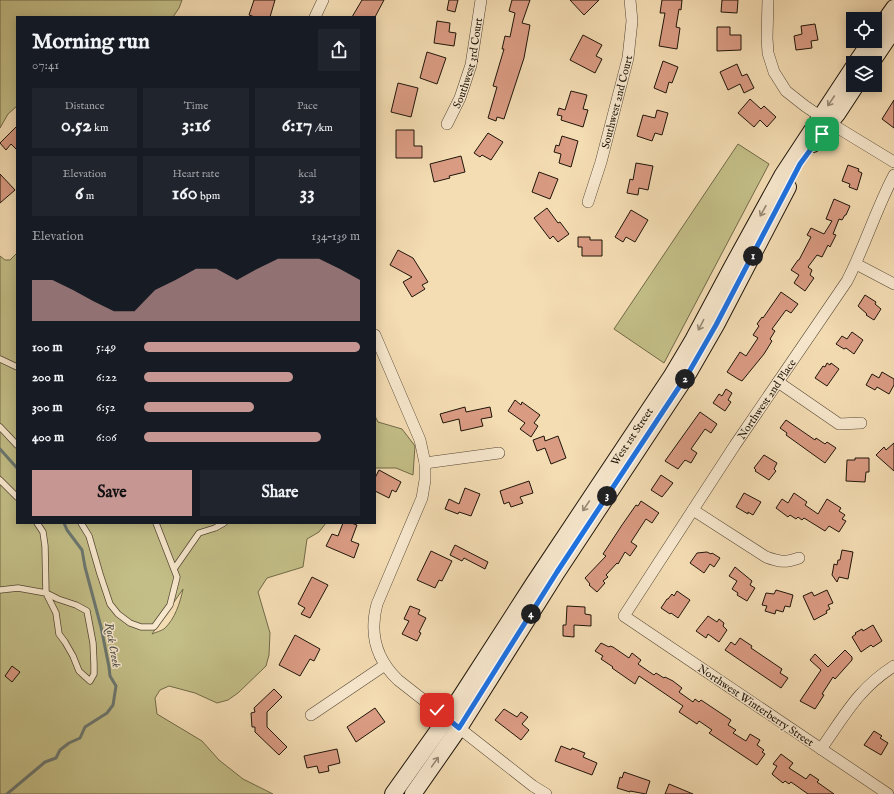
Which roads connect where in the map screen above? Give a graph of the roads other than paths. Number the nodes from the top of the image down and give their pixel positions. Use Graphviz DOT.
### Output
graph roads {
  1 [pos="323,0"];
  2 [pos="482,0"];
  3 [pos="630,0"];
  4 [pos="768,0"];
  5 [pos="894,8"];
  6 [pos="315,16"];
  7 [pos="882,26"];
  8 [pos="894,29"];
  9 [pos="876,56"];
  10 [pos="846,81"];
  11 [pos="850,92"];
  12 [pos="825,120"];
  13 [pos="447,124"];
  14 [pos="894,162"];
  15 [pos="894,174"];
  16 [pos="588,202"];
  17 [pos="856,264"];
  18 [pos="894,284"];
  19 [pos="376,337"];
  20 [pos="0,359"];
  21 [pos="16,367"];
  22 [pos="778,382"];
  23 [pos="861,423"];
  24 [pos="0,427"];
  25 [pos="16,444"];
  26 [pos="499,453"];
  27 [pos="425,463"];
  28 [pos="0,480"];
  29 [pos="16,496"];
  30 [pos="692,510"];
  31 [pos="38,524"];
  32 [pos="82,524"];
  33 [pos="156,524"];
  34 [pos="222,524"];
  35 [pos="799,558"];
  36 [pos="174,569"];
  37 [pos="0,590"];
  38 [pos="46,593"];
  39 [pos="624,616"];
  40 [pos="385,665"];
  41 [pos="894,666"];
  42 [pos="311,715"];
  43 [pos="453,723"];
  44 [pos="821,748"];
  45 [pos="393,794"];
  46 [pos="413,794"];
  47 [pos="546,794"];
  48 [pos="888,794"];
  1 -- 6 [label="street"];
  2 -- 13 [label="street, Southwest 3rd Court"];
  3 -- 16 [label="street, Southwest 2nd Court"];
  4 -- 12 [label="street"];
  5 -- 7 [label="main road"];
  8 -- 9 [label="main road"];
  10 -- 12 [label="main road, West 1st Street, one-way"];
  11 -- 12 [label="main road, West 1st Street"];
  12 -- 14 [label="street"];
  12 -- 43 [label="main road, West 1st Street"];
  15 -- 17 [label="street, Northwest 2nd Place"];
  17 -- 18 [label="street"];
  17 -- 22 [label="street, Northwest 2nd Place"];
  19 -- 27 [label="street"];
  20 -- 21 [label="lane"];
  22 -- 23 [label="street"];
  22 -- 30 [label="street, Northwest 2nd Place"];
  24 -- 25 [label="lane"];
  26 -- 27 [label="street"];
  27 -- 40 [label="street"];
  28 -- 29 [label="lane"];
  30 -- 35 [label="street"];
  30 -- 39 [label="street, Northwest 2nd Place"];
  31 -- 38 [label="lane"];
  32 -- 36 [label="lane"];
  33 -- 36 [label="lane"];
  34 -- 36 [label="lane"];
  37 -- 38 [label="lane"];
  38 -- 38 [label="lane"];
  39 -- 44 [label="street, Northwest Winterberry Street"];
  40 -- 42 [label="street"];
  40 -- 43 [label="street"];
  41 -- 44 [label="street"];
  43 -- 45 [label="main road, West 1st Street"];
  46 -- 43 [label="main road, West 1st Street, one-way"];
  43 -- 47 [label="street"];
  44 -- 48 [label="street, Northwest Winterberry Street"];
}
